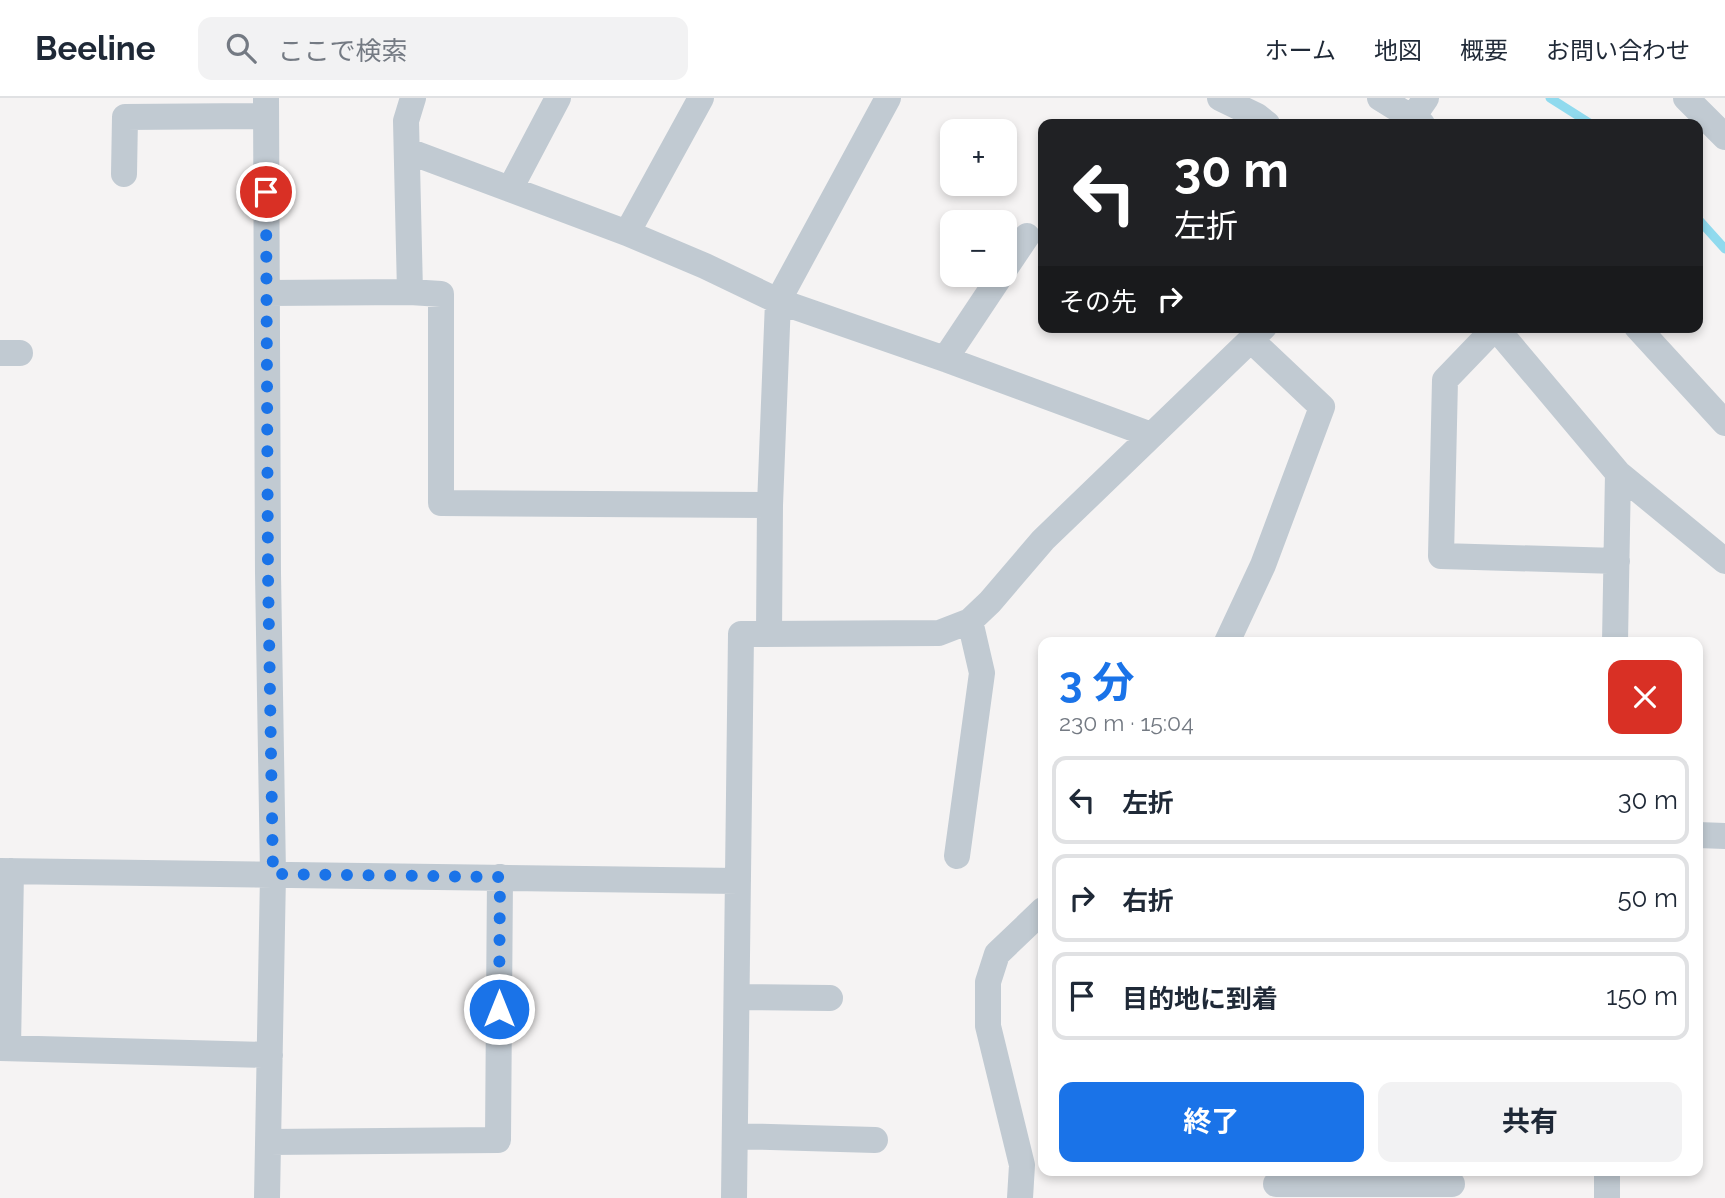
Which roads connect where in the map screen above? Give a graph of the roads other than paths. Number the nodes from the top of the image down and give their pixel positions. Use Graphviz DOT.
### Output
graph roads {
  1 [pos="412,98"];
  2 [pos="558,98"];
  3 [pos="701,98"];
  4 [pos="888,98"];
  5 [pos="1220,98"];
  6 [pos="1380,98"];
  7 [pos="1686,98"];
  8 [pos="266,107"];
  9 [pos="1417,116"];
  10 [pos="1261,119"];
  11 [pos="1725,137"];
  12 [pos="408,151"];
  13 [pos="124,174"];
  14 [pos="510,189"];
  15 [pos="626,233"];
  16 [pos="1027,236"];
  17 [pos="1017,251"];
  18 [pos="993,287"];
  19 [pos="410,292"];
  20 [pos="267,293"];
  21 [pos="778,301"];
  22 [pos="1257,333"];
  23 [pos="1490,333"];
  24 [pos="1499,333"];
  25 [pos="1642,333"];
  26 [pos="945,359"];
  27 [pos="1725,423"];
  28 [pos="1151,435"];
  29 [pos="1618,473"];
  30 [pos="770,505"];
  31 [pos="1617,561"];
  32 [pos="1725,561"];
  33 [pos="970,621"];
  34 [pos="769,634"];
  35 [pos="1229,637"];
  36 [pos="1615,637"];
  37 [pos="1703,835"];
  38 [pos="1725,836"];
  39 [pos="957,856"];
  40 [pos="5,871"];
  41 [pos="273,874"];
  42 [pos="500,877"];
  43 [pos="738,881"];
  44 [pos="1038,915"];
  45 [pos="737,998"];
  46 [pos="830,998"];
  47 [pos="4,1048"];
  48 [pos="270,1055"];
  49 [pos="734,1136"];
  50 [pos="875,1140"];
  51 [pos="269,1142"];
  52 [pos="1607,1176"];
  53 [pos="1276,1184"];
  54 [pos="1452,1184"];
  55 [pos="267,1198"];
  56 [pos="734,1198"];
  57 [pos="1020,1198"];
  58 [pos="1607,1198"];
  1 -- 12 [label="street"];
  2 -- 14 [label="street"];
  3 -- 15 [label="street"];
  4 -- 21 [label="street"];
  5 -- 10 [label="street"];
  6 -- 9 [label="street"];
  7 -- 11 [label="street"];
  8 -- 13 [label="street"];
  8 -- 20 [label="street"];
  12 -- 14 [label="street"];
  12 -- 19 [label="street"];
  14 -- 15 [label="street"];
  15 -- 21 [label="street"];
  16 -- 17 [label="street"];
  18 -- 26 [label="street"];
  19 -- 20 [label="street"];
  19 -- 30 [label="street"];
  20 -- 41 [label="street"];
  21 -- 26 [label="street"];
  21 -- 30 [label="street"];
  22 -- 28 [label="street"];
  22 -- 35 [label="street"];
  23 -- 31 [label="street"];
  24 -- 29 [label="street"];
  25 -- 27 [label="street"];
  26 -- 28 [label="street"];
  28 -- 33 [label="street"];
  29 -- 31 [label="street"];
  29 -- 32 [label="street"];
  30 -- 34 [label="street"];
  31 -- 36 [label="street"];
  33 -- 34 [label="street"];
  33 -- 39 [label="street"];
  34 -- 43 [label="street"];
  37 -- 38 [label="street"];
  40 -- 41 [label="street"];
  40 -- 47 [label="street"];
  41 -- 42 [label="street"];
  41 -- 48 [label="street"];
  42 -- 43 [label="street"];
  42 -- 51 [label="street"];
  43 -- 45 [label="street"];
  44 -- 57 [label="street"];
  45 -- 46 [label="street"];
  45 -- 49 [label="street"];
  47 -- 48 [label="street"];
  48 -- 51 [label="street"];
  49 -- 50 [label="street"];
  49 -- 56 [label="street"];
  51 -- 55 [label="street"];
  52 -- 58 [label="street"];
  53 -- 54 [label="street"];
}
